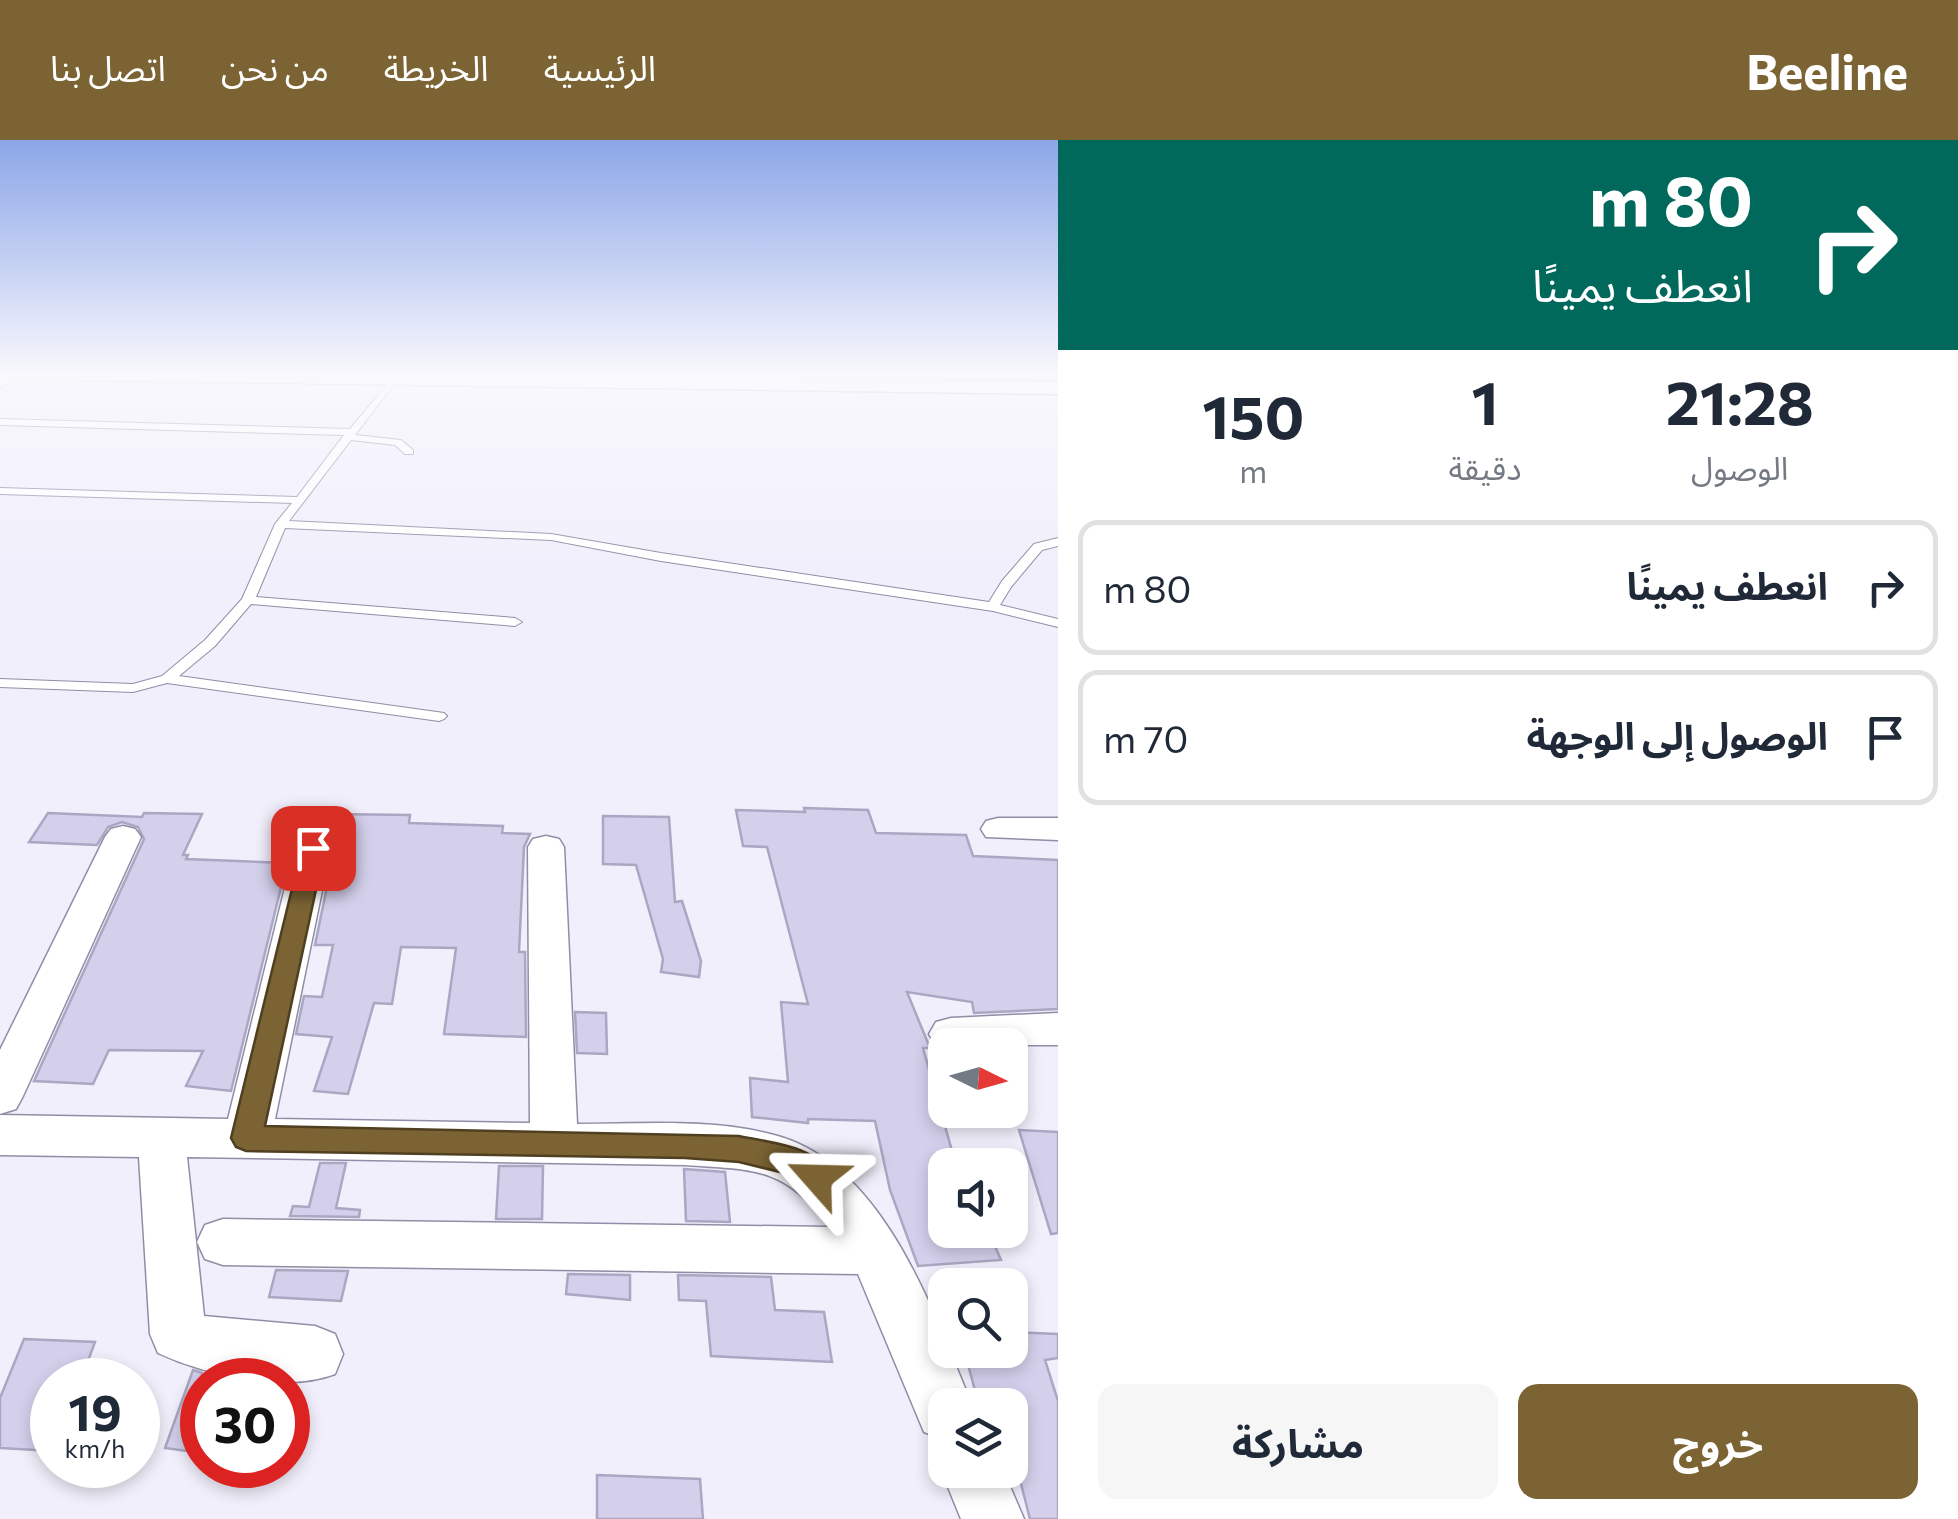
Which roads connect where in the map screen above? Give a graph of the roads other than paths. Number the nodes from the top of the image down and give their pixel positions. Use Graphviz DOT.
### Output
graph roads {
  1 [pos="346,438"];
  2 [pos="376,438"];
  3 [pos="409,452"];
  4 [pos="0,491"];
  5 [pos="298,500"];
  6 [pos="281,524"];
  7 [pos="1058,542"];
  8 [pos="248,600"];
  9 [pos="993,607"];
  10 [pos="515,622"];
  11 [pos="1058,623"];
  12 [pos="167,679"];
  13 [pos="0,684"];
  14 [pos="439,716"];
  15 [pos="998,828"];
  16 [pos="1058,829"];
  17 [pos="123,837"];
  18 [pos="546,847"];
  19 [pos="313,848"];
  20 [pos="1058,1029"];
  21 [pos="1028,1030"];
  22 [pos="0,1096"];
  23 [pos="0,1135"];
  24 [pos="161,1137"];
  25 [pos="246,1138"];
  26 [pos="554,1143"];
  27 [pos="223,1242"];
  28 [pos="874,1251"];
  29 [pos="315,1354"];
  30 [pos="935,1388"];
  31 [pos="980,1488"];
  32 [pos="994,1519"];
  1 -- 5 [label="lane"];
  2 -- 3 [label="lane"];
  4 -- 5 [label="lane"];
  5 -- 6 [label="lane"];
  6 -- 8 [label="lane"];
  6 -- 9 [label="lane"];
  7 -- 9 [label="lane"];
  8 -- 10 [label="lane"];
  8 -- 12 [label="lane"];
  9 -- 11 [label="lane"];
  12 -- 13 [label="lane"];
  12 -- 14 [label="lane"];
  15 -- 16 [label="street"];
  17 -- 22 [label="street"];
  18 -- 26 [label="street"];
  19 -- 25 [label="street"];
  20 -- 21 [label="street"];
  23 -- 24 [label="street"];
  24 -- 25 [label="street"];
  24 -- 29 [label="street"];
  25 -- 26 [label="street"];
  26 -- 28 [label="street"];
  27 -- 28 [label="street"];
  28 -- 30 [label="street"];
  31 -- 32 [label="street"];
}
